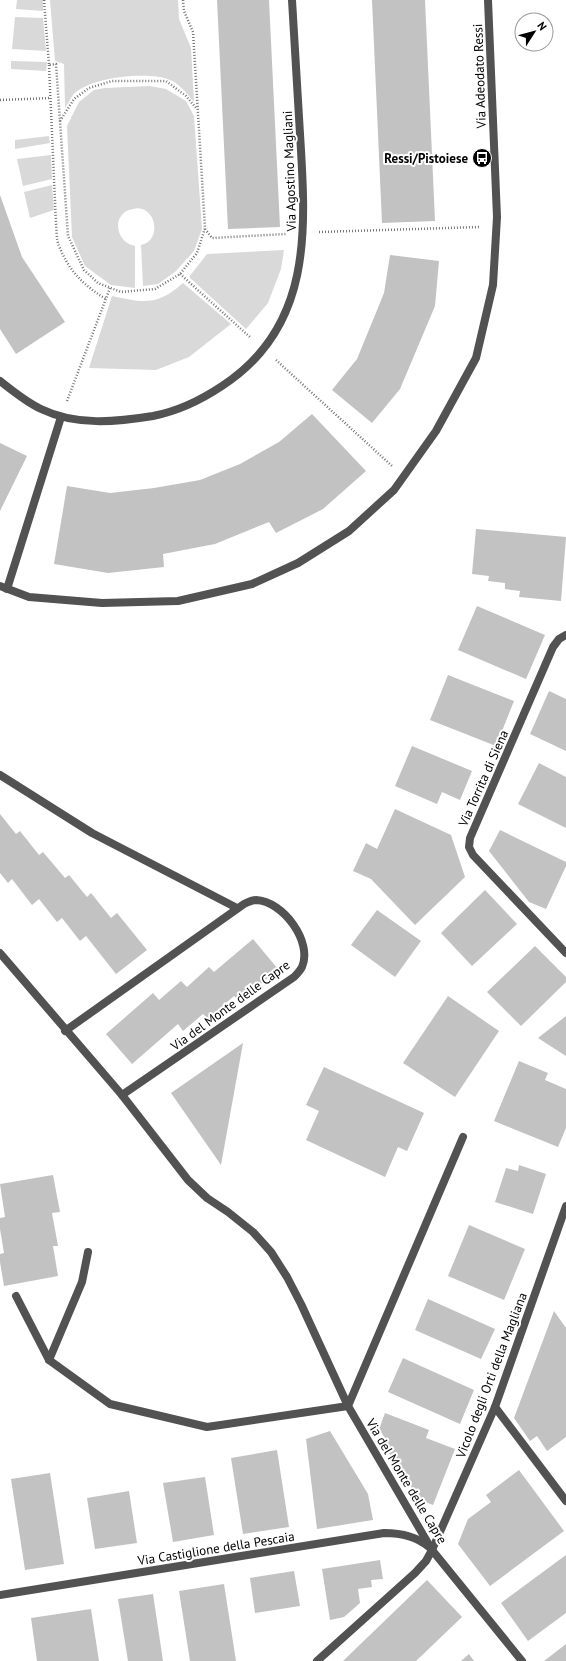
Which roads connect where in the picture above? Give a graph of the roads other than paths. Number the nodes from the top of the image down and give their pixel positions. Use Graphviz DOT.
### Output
graph roads {
  1 [pos="292,0"];
  2 [pos="488,0"];
  3 [pos="0,381"];
  4 [pos="62,417"];
  5 [pos="3,588"];
  6 [pos="566,635"];
  7 [pos="0,775"];
  8 [pos="237,908"];
  9 [pos="0,953"];
  10 [pos="566,953"];
  11 [pos="65,1031"];
  12 [pos="122,1095"];
  13 [pos="462,1137"];
  14 [pos="566,1206"];
  15 [pos="88,1252"];
  16 [pos="16,1296"];
  17 [pos="49,1360"];
  18 [pos="348,1406"];
  19 [pos="495,1407"];
  20 [pos="566,1501"];
  21 [pos="432,1550"];
  22 [pos="0,1595"];
  23 [pos="317,1661"];
  24 [pos="522,1661"];
  1 -- 4 [label="street, Via Agostino Magliani"];
  2 -- 5 [label="street, Via Adeodato Ressi"];
  3 -- 4 [label="street, Via Agostino Magliani"];
  4 -- 5 [label="street"];
  6 -- 10 [label="street, Via Torrita di Siena"];
  7 -- 8 [label="street"];
  8 -- 11 [label="street, Via del Monte delle Capre"];
  8 -- 12 [label="street, Via del Monte delle Capre"];
  9 -- 11 [label="street, Via del Monte delle Capre"];
  11 -- 12 [label="street, Via del Monte delle Capre"];
  12 -- 18 [label="street, Via del Monte delle Capre"];
  13 -- 18 [label="street"];
  14 -- 19 [label="street, Vicolo degli Orti della Magliana"];
  15 -- 17 [label="street"];
  16 -- 17 [label="street"];
  17 -- 18 [label="street"];
  18 -- 21 [label="street, Via del Monte delle Capre"];
  19 -- 20 [label="street"];
  19 -- 21 [label="street, Vicolo degli Orti della Magliana"];
  21 -- 22 [label="street, Via Castiglione della Pescaia"];
  21 -- 23 [label="street, Vicolo degli Orti della Magliana"];
  21 -- 24 [label="street, Via del Monte delle Capre"];
}
